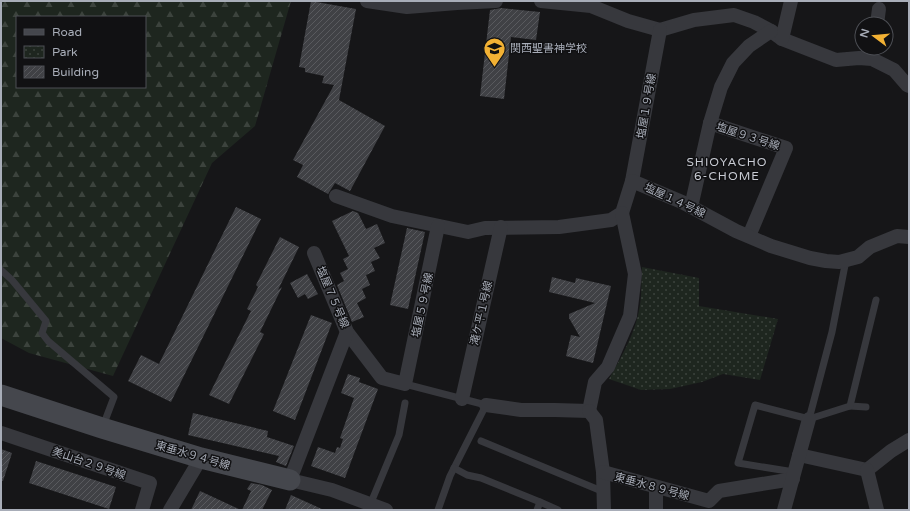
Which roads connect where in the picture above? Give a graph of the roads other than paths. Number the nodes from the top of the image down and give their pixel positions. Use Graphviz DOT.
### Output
graph roads {
  1 [pos="367,1"];
  2 [pos="496,1"];
  3 [pos="541,1"];
  4 [pos="791,1"];
  5 [pos="592,3"];
  6 [pos="879,9"];
  7 [pos="878,16"];
  8 [pos="660,30"];
  9 [pos="777,35"];
  10 [pos="865,56"];
  11 [pos="877,56"];
  12 [pos="909,86"];
  13 [pos="710,123"];
  14 [pos="632,181"];
  15 [pos="336,196"];
  16 [pos="691,207"];
  17 [pos="622,213"];
  18 [pos="438,226"];
  19 [pos="501,227"];
  20 [pos="748,236"];
  21 [pos="909,237"];
  22 [pos="314,253"];
  23 [pos="846,260"];
  24 [pos="1,270"];
  25 [pos="876,300"];
  26 [pos="347,332"];
  27 [pos="405,384"];
  28 [pos="1,395"];
  29 [pos="462,399"];
  30 [pos="405,403"];
  31 [pos="486,405"];
  32 [pos="850,406"];
  33 [pos="866,407"];
  34 [pos="589,411"];
  35 [pos="808,419"];
  36 [pos="102,428"];
  37 [pos="1,433"];
  38 [pos="909,440"];
  39 [pos="481,441"];
  40 [pos="799,455"];
  41 [pos="201,458"];
  42 [pos="454,468"];
  43 [pos="867,470"];
  44 [pos="603,472"];
  45 [pos="793,476"];
  46 [pos="290,480"];
  47 [pos="656,487"];
  48 [pos="604,492"];
  49 [pos="540,502"];
  50 [pos="709,506"];
  51 [pos="369,507"];
  52 [pos="142,510"];
  53 [pos="170,510"];
  54 [pos="386,510"];
  55 [pos="438,510"];
  56 [pos="537,510"];
  57 [pos="558,510"];
  58 [pos="604,510"];
  59 [pos="656,510"];
  60 [pos="784,510"];
  61 [pos="877,510"];
  1 -- 2 [label="street"];
  3 -- 5 [label="street"];
  4 -- 9 [label="street"];
  5 -- 8 [label="street"];
  6 -- 7 [label="street"];
  8 -- 9 [label="street"];
  8 -- 14 [label="street, 塩屋１９号線"];
  9 -- 10 [label="street"];
  9 -- 13 [label="street"];
  11 -- 12 [label="street"];
  13 -- 16 [label="street"];
  13 -- 20 [label="street, 塩屋９３号線"];
  14 -- 16 [label="street, 塩屋１４号線"];
  14 -- 17 [label="street, 塩屋１４号線"];
  15 -- 18 [label="street"];
  16 -- 20 [label="street, 塩屋１４号線"];
  17 -- 19 [label="street"];
  17 -- 34 [label="street"];
  18 -- 19 [label="street"];
  18 -- 27 [label="street, 塩屋５９号線"];
  19 -- 29 [label="street, 滝ケ平１号線"];
  20 -- 23 [label="street, 塩屋１４号線"];
  21 -- 23 [label="street, 塩屋１４号線"];
  22 -- 26 [label="street, 塩屋７５号線"];
  23 -- 35 [label="lane"];
  24 -- 36 [label="lane"];
  25 -- 32 [label="lane"];
  26 -- 27 [label="street, 塩屋７５号線"];
  26 -- 46 [label="street"];
  27 -- 29 [label="lane"];
  28 -- 36 [label="street, 東垂水９４号線"];
  29 -- 31 [label="lane"];
  30 -- 51 [label="lane"];
  31 -- 34 [label="street"];
  31 -- 42 [label="lane"];
  32 -- 33 [label="lane"];
  32 -- 35 [label="lane"];
  34 -- 44 [label="street"];
  35 -- 40 [label="street"];
  35 -- 45 [label="lane"];
  36 -- 41 [label="street, 東垂水９４号線"];
  37 -- 52 [label="street, 美山台２９号線"];
  38 -- 43 [label="street"];
  39 -- 48 [label="lane"];
  40 -- 43 [label="street"];
  40 -- 45 [label="street"];
  41 -- 46 [label="street, 東垂水９４号線"];
  41 -- 53 [label="street"];
  42 -- 49 [label="lane"];
  42 -- 55 [label="lane"];
  43 -- 61 [label="street"];
  44 -- 47 [label="street, 東垂水８９号線"];
  44 -- 48 [label="street"];
  45 -- 50 [label="street, 東垂水８９号線"];
  45 -- 60 [label="street"];
  46 -- 51 [label="street, 東垂水９４号線"];
  47 -- 50 [label="street, 東垂水８９号線"];
  47 -- 59 [label="street"];
  48 -- 58 [label="street"];
  49 -- 56 [label="lane"];
  49 -- 57 [label="lane"];
  51 -- 54 [label="street, 東垂水９４号線"];
}
